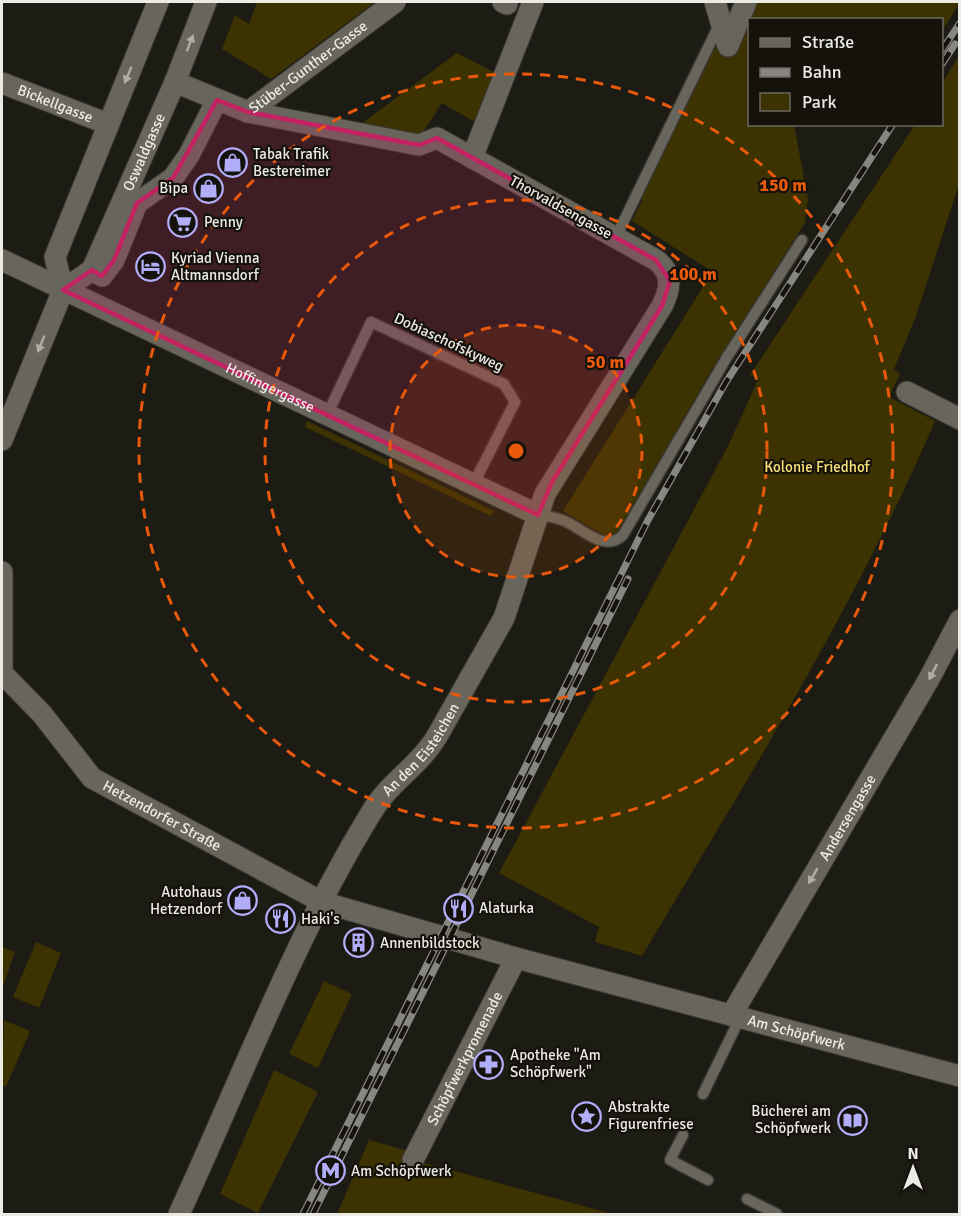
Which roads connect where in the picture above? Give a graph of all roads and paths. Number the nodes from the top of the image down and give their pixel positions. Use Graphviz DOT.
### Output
graph roads {
  1 [pos="158,2"];
  2 [pos="206,2"];
  3 [pos="395,2"];
  4 [pos="746,2"];
  5 [pos="516,7"];
  6 [pos="718,12"];
  7 [pos="175,82"];
  8 [pos="2,83"];
  9 [pos="217,100"];
  10 [pos="248,112"];
  11 [pos="108,124"];
  12 [pos="472,158"];
  13 [pos="616,237"];
  14 [pos="802,240"];
  15 [pos="2,260"];
  16 [pos="92,270"];
  17 [pos="669,289"];
  18 [pos="63,290"];
  19 [pos="907,392"];
  20 [pos="327,415"];
  21 [pos="960,419"];
  22 [pos="2,440"];
  23 [pos="473,485"];
  24 [pos="538,515"];
  25 [pos="2,572"];
  26 [pos="960,620"];
  27 [pos="2,673"];
  28 [pos="322,902"];
  29 [pos="516,958"];
  30 [pos="737,1015"];
  31 [pos="960,1076"];
  32 [pos="703,1094"];
  33 [pos="683,1135"];
  34 [pos="413,1160"];
  35 [pos="708,1180"];
  36 [pos="747,1199"];
  37 [pos="179,1215"];
  38 [pos="777,1215"];
  1 -- 11 [label="street, one-way"];
  7 -- 2 [label="street, Oswaldgasse, one-way"];
  3 -- 10 [label="street, Stüber-Gunther-Gasse"];
  4 -- 6 [label="street"];
  5 -- 12 [label="street"];
  6 -- 13 [label="lane"];
  7 -- 9 [label="street, Stüber-Gunther-Gasse"];
  7 -- 16 [label="street, Oswaldgasse"];
  8 -- 11 [label="street, Bickellgasse"];
  9 -- 10 [label="street, Stüber-Gunther-Gasse"];
  9 -- 16 [label="street"];
  10 -- 12 [label="street, Thorvaldsengasse"];
  11 -- 18 [label="street"];
  12 -- 13 [label="street, Thorvaldsengasse"];
  13 -- 17 [label="street, Thorvaldsengasse"];
  14 -- 24 [label="lane"];
  15 -- 18 [label="street, Hoffingergasse"];
  16 -- 18 [label="street"];
  17 -- 24 [label="street, An den Eisteichen"];
  18 -- 20 [label="street, Hoffingergasse"];
  18 -- 22 [label="street, one-way"];
  19 -- 21 [label="street"];
  20 -- 23 [label="street, Hoffingergasse"];
  20 -- 23 [label="lane, Dobiaschofskyweg"];
  23 -- 24 [label="street, Hoffingergasse"];
  24 -- 28 [label="street, An den Eisteichen"];
  25 -- 27 [label="street"];
  26 -- 30 [label="street, Andersengasse, one-way"];
  27 -- 28 [label="street, Hetzendorfer Straße"];
  28 -- 29 [label="street, Am Schöpfwerk"];
  28 -- 37 [label="street, An den Eisteichen"];
  29 -- 30 [label="street, Am Schöpfwerk"];
  29 -- 34 [label="street, Schöpfwerkpromenade"];
  30 -- 31 [label="street, Am Schöpfwerk"];
  30 -- 32 [label="lane"];
  33 -- 35 [label="lane"];
  36 -- 38 [label="lane"];
}
